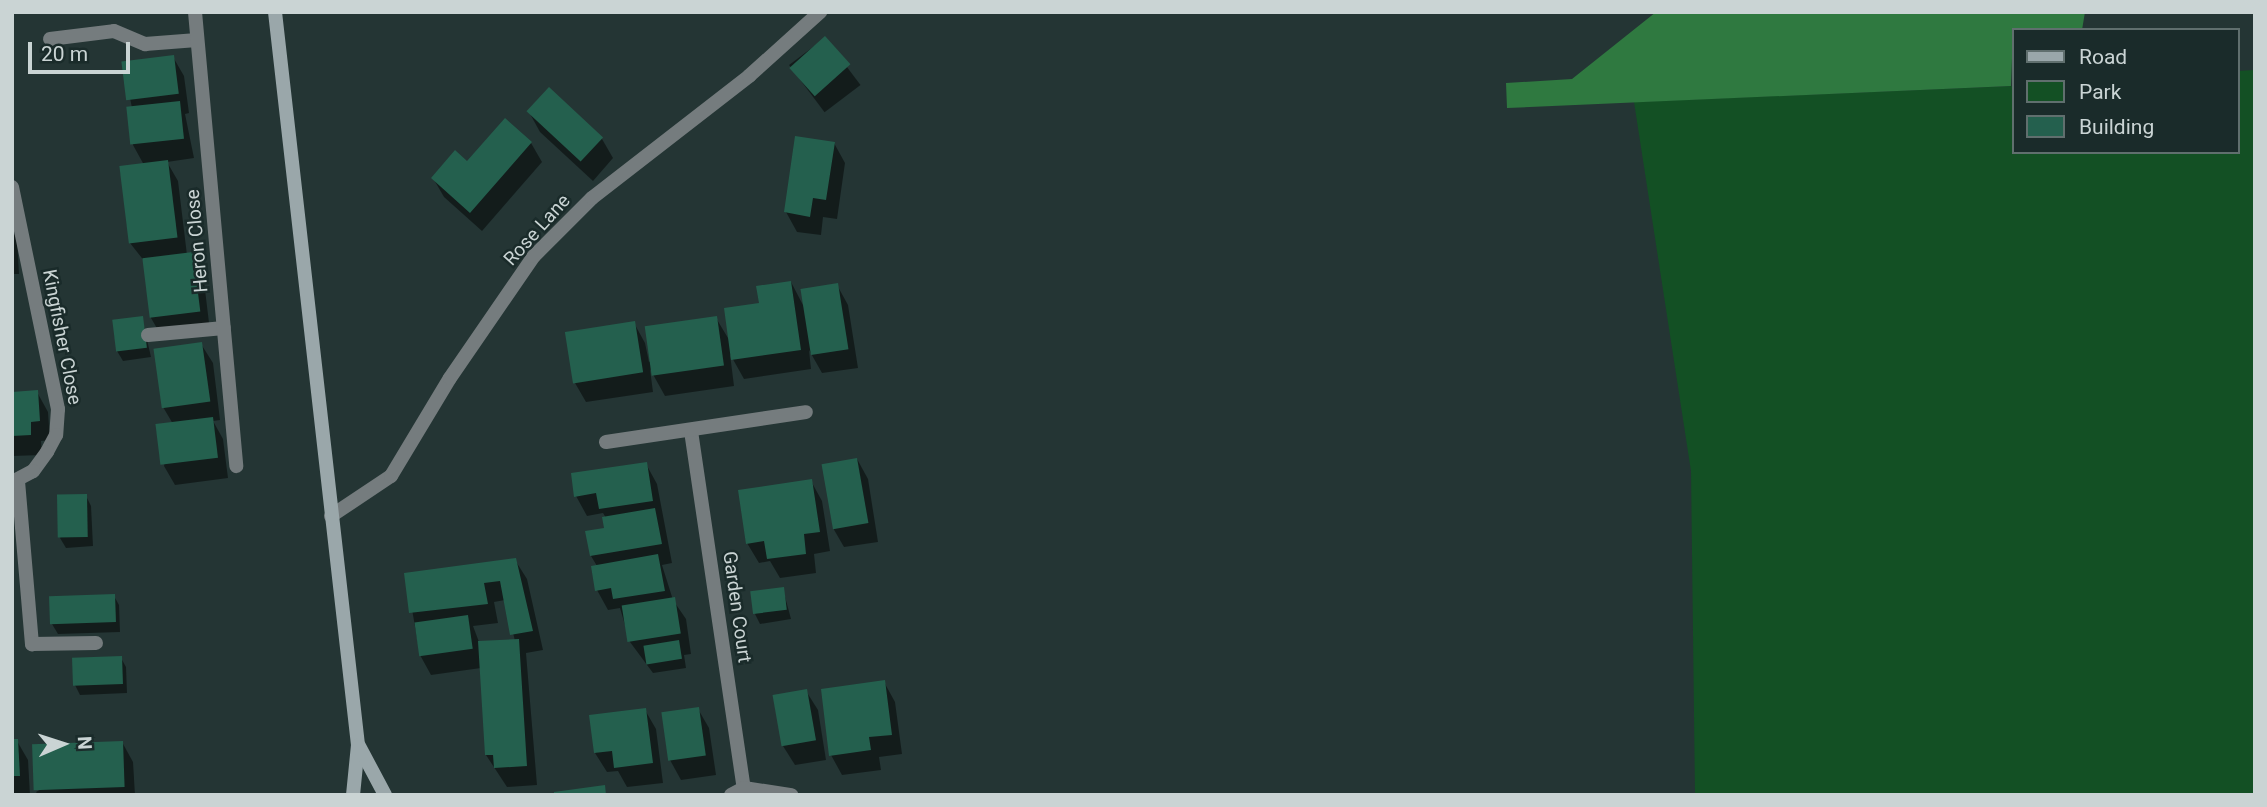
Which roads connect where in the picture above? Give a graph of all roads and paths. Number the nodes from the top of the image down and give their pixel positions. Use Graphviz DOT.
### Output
graph roads {
  1 [pos="195,12"];
  2 [pos="275,12"];
  3 [pos="820,12"];
  4 [pos="50,39"];
  5 [pos="197,40"];
  6 [pos="12,187"];
  7 [pos="224,328"];
  8 [pos="148,335"];
  9 [pos="806,412"];
  10 [pos="691,431"];
  11 [pos="606,442"];
  12 [pos="236,466"];
  13 [pos="15,482"];
  14 [pos="331,516"];
  15 [pos="96,643"];
  16 [pos="358,745"];
  17 [pos="744,788"];
  18 [pos="353,795"];
  19 [pos="385,795"];
  20 [pos="731,795"];
  21 [pos="791,795"];
  1 -- 5 [label="street, Heron Close"];
  2 -- 14 [label="main road"];
  3 -- 14 [label="street, Rose Lane"];
  4 -- 5 [label="street"];
  5 -- 7 [label="street, Heron Close"];
  6 -- 13 [label="street, Kingfisher Close"];
  7 -- 8 [label="street"];
  7 -- 12 [label="street, Heron Close"];
  9 -- 10 [label="street"];
  10 -- 11 [label="street"];
  10 -- 17 [label="street, Garden Court"];
  13 -- 15 [label="street, Kingfisher Close"];
  14 -- 16 [label="main road"];
  16 -- 18 [label="main road"];
  16 -- 19 [label="main road"];
  17 -- 20 [label="street"];
  17 -- 21 [label="street"];
}
